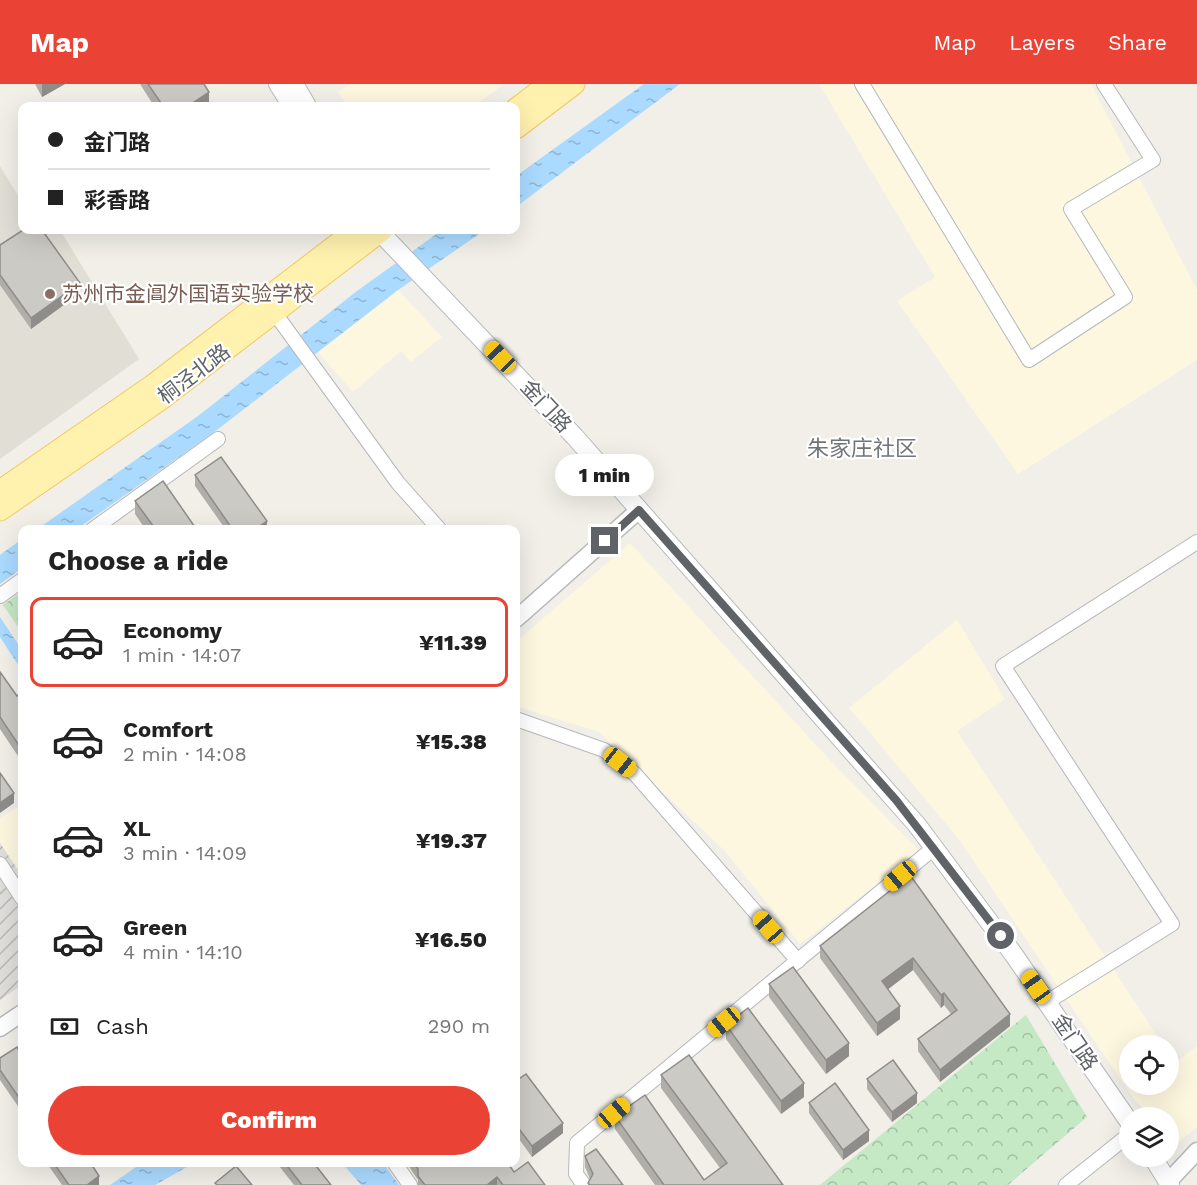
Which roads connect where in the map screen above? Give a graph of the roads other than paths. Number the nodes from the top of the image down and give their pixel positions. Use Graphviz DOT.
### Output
graph roads {
  1 [pos="278,84"];
  2 [pos="294,84"];
  3 [pos="549,84"];
  4 [pos="574,84"];
  5 [pos="862,84"];
  6 [pos="1104,84"];
  7 [pos="289,102"];
  8 [pos="305,102"];
  9 [pos="520,106"];
  10 [pos="520,125"];
  11 [pos="351,234"];
  12 [pos="375,234"];
  13 [pos="384,234"];
  14 [pos="274,312"];
  15 [pos="218,439"];
  16 [pos="0,491"];
  17 [pos="0,510"];
  18 [pos="639,510"];
  19 [pos="99,525"];
  20 [pos="436,525"];
  21 [pos="1197,542"];
  22 [pos="18,583"];
  23 [pos="0,596"];
  24 [pos="520,614"];
  25 [pos="520,721"];
  26 [pos="935,847"];
  27 [pos="0,864"];
  28 [pos="18,892"];
  29 [pos="798,961"];
  30 [pos="1047,1002"];
  31 [pos="18,1016"];
  32 [pos="0,1028"];
  33 [pos="1119,1107"];
  34 [pos="1119,1143"];
  35 [pos="1197,1151"];
  36 [pos="397,1167"];
  37 [pos="1159,1167"];
  38 [pos="1169,1183"];
  39 [pos="410,1185"];
  40 [pos="584,1185"];
  41 [pos="1066,1185"];
  1 -- 7 [label="main road"];
  2 -- 8 [label="main road"];
  3 -- 9 [label="main road"];
  4 -- 10 [label="main road"];
  5 -- 6 [label="street"];
  11 -- 16 [label="main road, 桐泾北路"];
  12 -- 14 [label="main road, 桐泾北路"];
  13 -- 18 [label="main road, 金门路"];
  14 -- 17 [label="main road, 桐泾北路"];
  14 -- 20 [label="street"];
  15 -- 19 [label="street"];
  18 -- 24 [label="street"];
  18 -- 26 [label="main road, 金门路"];
  21 -- 30 [label="street"];
  22 -- 23 [label="street"];
  25 -- 29 [label="street"];
  26 -- 29 [label="street"];
  26 -- 30 [label="main road, 金门路"];
  27 -- 28 [label="street"];
  29 -- 40 [label="street"];
  30 -- 33 [label="main road, 金门路"];
  31 -- 32 [label="street"];
  34 -- 41 [label="street"];
  35 -- 38 [label="street"];
  36 -- 39 [label="street"];
  37 -- 38 [label="main road"];
}
